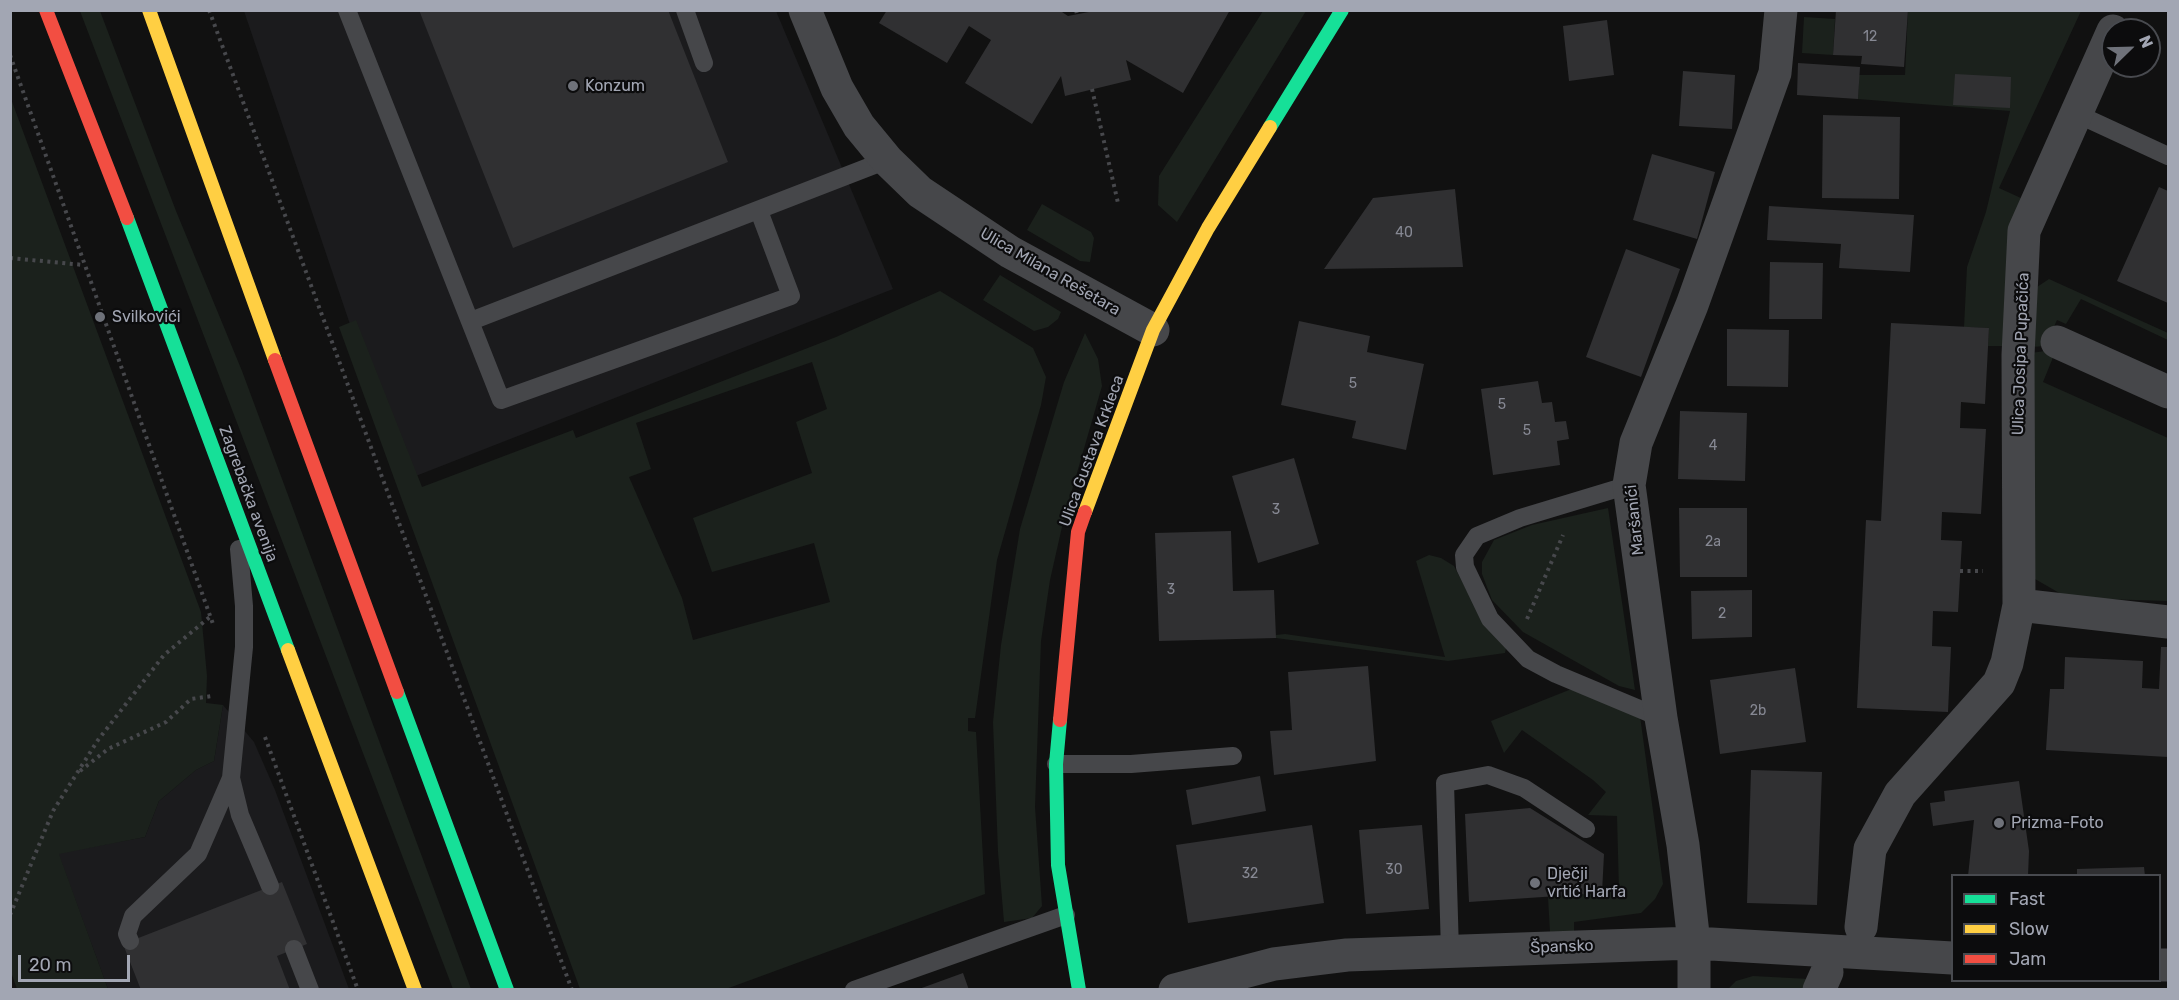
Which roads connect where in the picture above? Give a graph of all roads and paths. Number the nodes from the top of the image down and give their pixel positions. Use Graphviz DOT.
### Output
graph roads {
  1 [pos="46,10"];
  2 [pos="149,10"];
  3 [pos="209,10"];
  4 [pos="347,10"];
  5 [pos="685,10"];
  6 [pos="805,10"];
  7 [pos="1342,10"];
  8 [pos="1781,10"];
  9 [pos="10,55"];
  10 [pos="2101,57"];
  11 [pos="704,63"];
  12 [pos="1092,89"];
  13 [pos="2075,113"];
  14 [pos="2169,156"];
  15 [pos="887,160"];
  16 [pos="1118,203"];
  17 [pos="759,211"];
  18 [pos="10,258"];
  19 [pos="471,321"];
  20 [pos="1154,330"];
  21 [pos="2057,342"];
  22 [pos="2169,392"];
  23 [pos="1629,485"];
  24 [pos="233,500"];
  25 [pos="1578,501"];
  26 [pos="2019,604"];
  27 [pos="211,616"];
  28 [pos="2169,622"];
  29 [pos="1514,644"];
  30 [pos="216,696"];
  31 [pos="1661,718"];
  32 [pos="1233,756"];
  33 [pos="1056,764"];
  34 [pos="76,775"];
  35 [pos="231,778"];
  36 [pos="1586,829"];
  37 [pos="270,886"];
  38 [pos="10,915"];
  39 [pos="1066,915"];
  40 [pos="1861,927"];
  41 [pos="130,941"];
  42 [pos="1694,943"];
  43 [pos="294,949"];
  44 [pos="1450,951"];
  45 [pos="1951,958"];
  46 [pos="310,990"];
  47 [pos="415,990"];
  48 [pos="507,990"];
  49 [pos="572,990"];
  50 [pos="854,990"];
  51 [pos="1079,990"];
  52 [pos="1175,990"];
  53 [pos="1694,990"];
  1 -- 24 [label="main road, Zagrebačka avenija"];
  2 -- 48 [label="main road"];
  3 -- 49 [label="path"];
  4 -- 19 [label="lane"];
  5 -- 11 [label="lane"];
  6 -- 15 [label="street, Ulica Milana Rešetara"];
  7 -- 20 [label="main road, Ulica Gustava Krkleca"];
  8 -- 23 [label="street, Maršanići"];
  9 -- 18 [label="path"];
  10 -- 13 [label="street, Ulica Josipa Pupačića"];
  12 -- 16 [label="path"];
  13 -- 14 [label="lane"];
  13 -- 26 [label="street, Ulica Josipa Pupačića"];
  15 -- 17 [label="lane"];
  15 -- 20 [label="street, Ulica Milana Rešetara"];
  17 -- 19 [label="lane"];
  17 -- 19 [label="lane"];
  20 -- 33 [label="main road, Ulica Gustava Krkleca"];
  21 -- 22 [label="street"];
  23 -- 25 [label="lane"];
  23 -- 31 [label="street, Maršanići"];
  24 -- 35 [label="lane"];
  24 -- 47 [label="main road, Zagrebačka avenija"];
  25 -- 29 [label="path"];
  25 -- 29 [label="lane"];
  26 -- 28 [label="street"];
  26 -- 40 [label="street, Ulica Josipa Pupačića"];
  27 -- 34 [label="path"];
  29 -- 31 [label="lane"];
  30 -- 34 [label="path"];
  31 -- 42 [label="street, Maršanići"];
  32 -- 33 [label="lane"];
  33 -- 39 [label="main road, Ulica Gustava Krkleca"];
  34 -- 38 [label="path"];
  35 -- 37 [label="lane"];
  35 -- 41 [label="lane"];
  36 -- 44 [label="lane"];
  39 -- 50 [label="lane"];
  39 -- 51 [label="main road, Ulica Gustava Krkleca"];
  42 -- 44 [label="street, Špansko"];
  42 -- 45 [label="street, Špansko"];
  42 -- 53 [label="street, Maršanići"];
  43 -- 46 [label="lane"];
  44 -- 52 [label="street, Špansko"];
}
